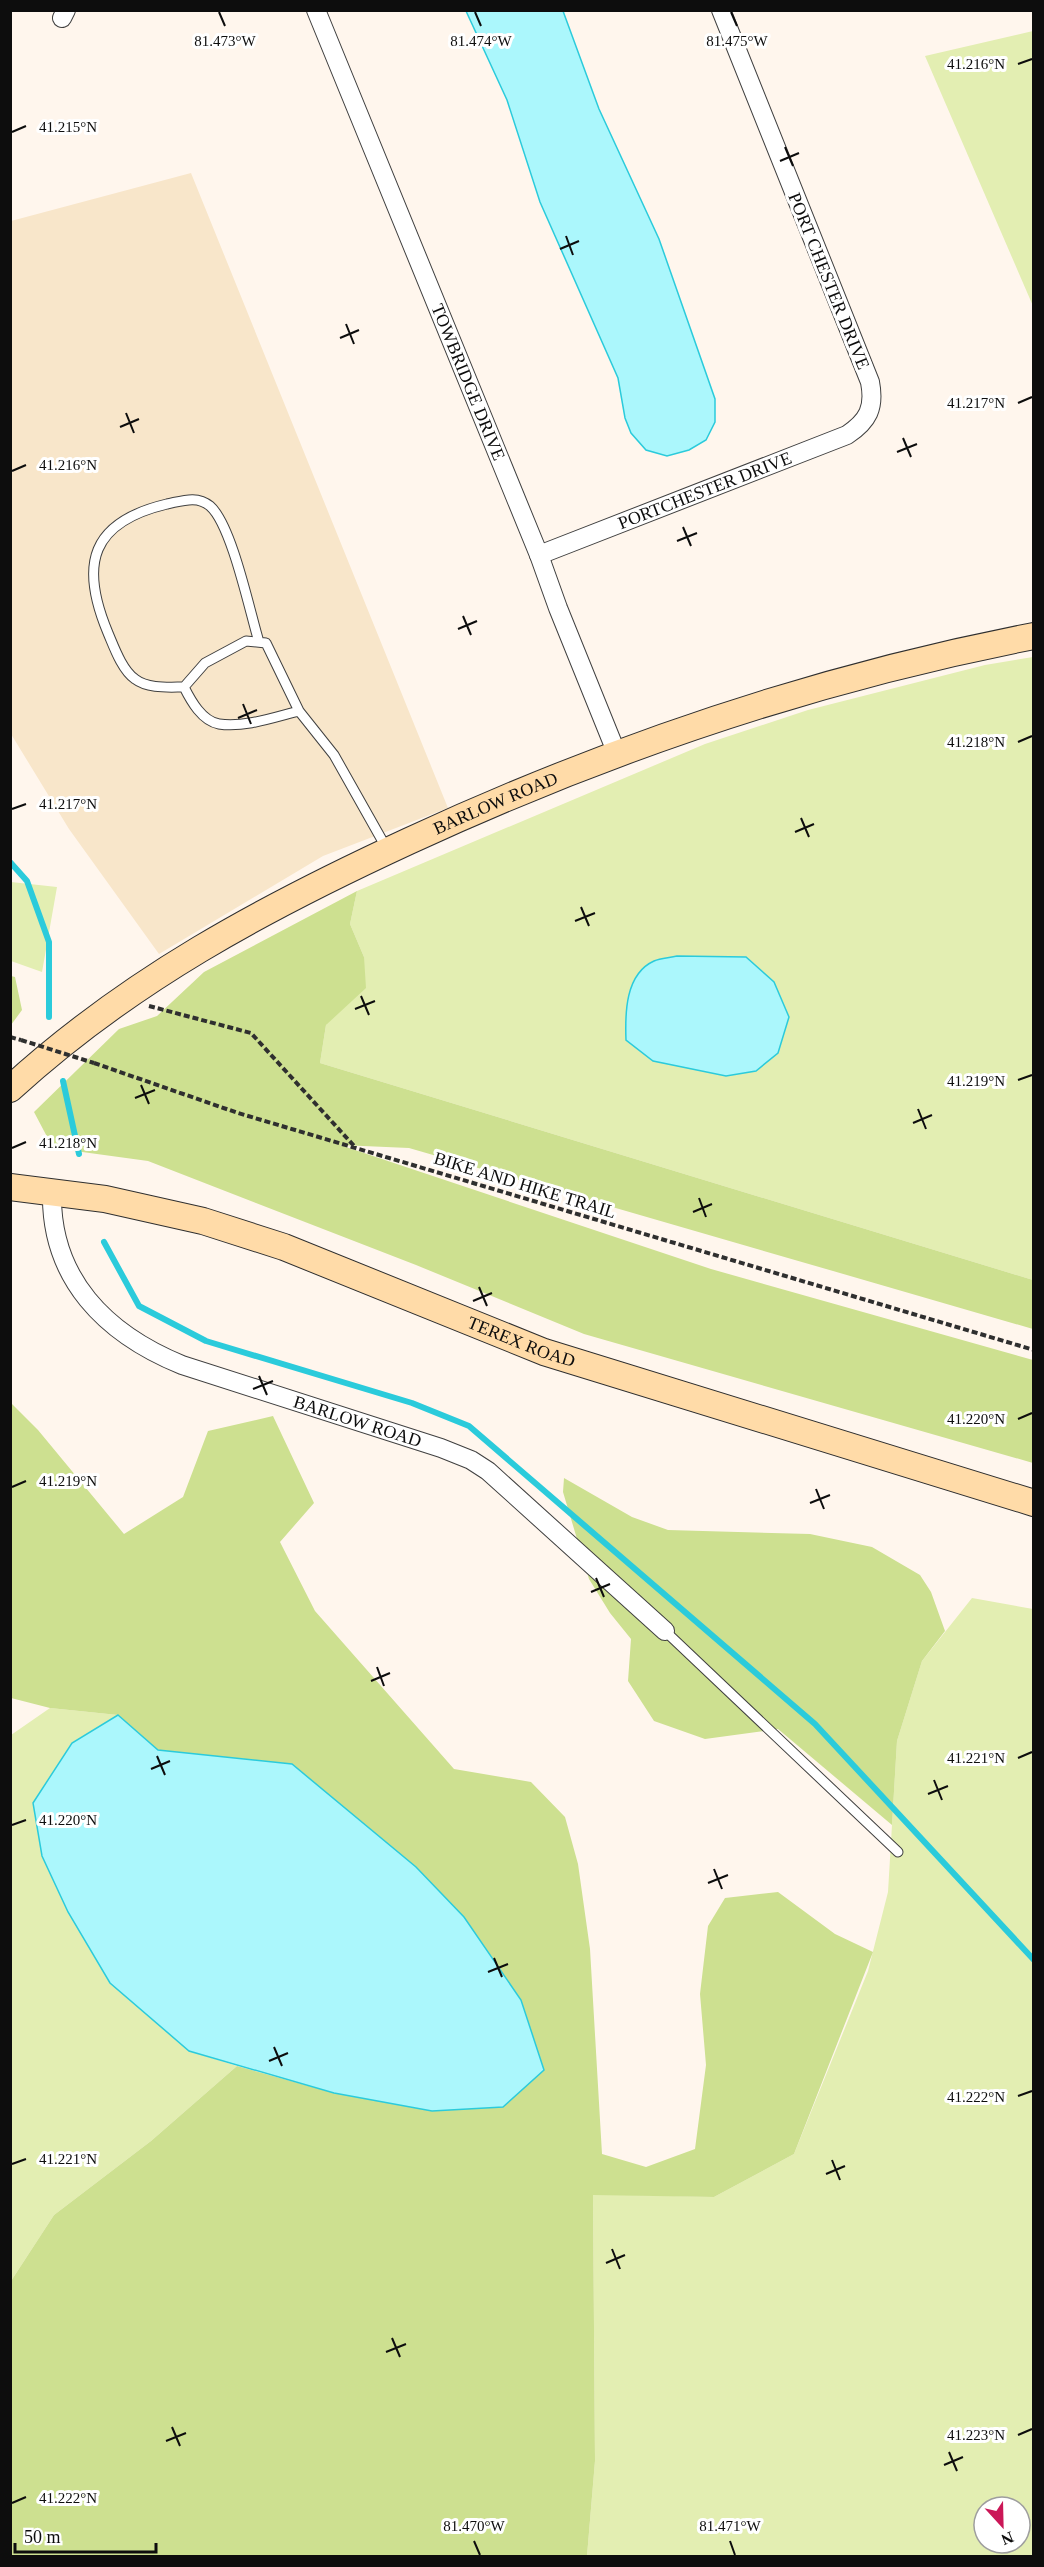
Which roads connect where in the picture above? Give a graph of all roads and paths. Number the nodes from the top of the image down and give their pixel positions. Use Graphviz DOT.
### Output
graph roads {
  1 [pos="316,10"];
  2 [pos="721,10"];
  3 [pos="867,419"];
  4 [pos="539,555"];
  5 [pos="1034,636"];
  6 [pos="258,642"];
  7 [pos="184,687"];
  8 [pos="300,711"];
  9 [pos="617,754"];
  10 [pos="388,851"];
  11 [pos="123,997"];
  12 [pos="10,1036"];
  13 [pos="10,1089"];
  14 [pos="356,1147"];
  15 [pos="10,1187"];
  16 [pos="52,1192"];
  17 [pos="1034,1350"];
  18 [pos="1034,1503"];
  19 [pos="665,1631"];
  20 [pos="898,1852"];
  1 -- 4 [label="street, TOWBRIDGE DRIVE"];
  2 -- 3 [label="street, PORT CHESTER DRIVE"];
  3 -- 4 [label="street, PORTCHESTER DRIVE"];
  4 -- 9 [label="street, TOWBRIDGE DRIVE"];
  5 -- 9 [label="street, BARLOW ROAD"];
  6 -- 7 [label="lane"];
  6 -- 7 [label="lane"];
  6 -- 8 [label="lane"];
  7 -- 8 [label="lane"];
  8 -- 10 [label="lane"];
  9 -- 10 [label="street, BARLOW ROAD"];
  10 -- 11 [label="street, BARLOW ROAD"];
  11 -- 13 [label="street, BARLOW ROAD"];
  11 -- 14 [label="path"];
  12 -- 14 [label="path, BIKE AND HIKE TRAIL, bridge"];
  14 -- 17 [label="path, BIKE AND HIKE TRAIL"];
  15 -- 16 [label="street, TEREX ROAD"];
  16 -- 18 [label="street, TEREX ROAD"];
  16 -- 19 [label="street, BARLOW ROAD"];
  19 -- 20 [label="lane"];
}
